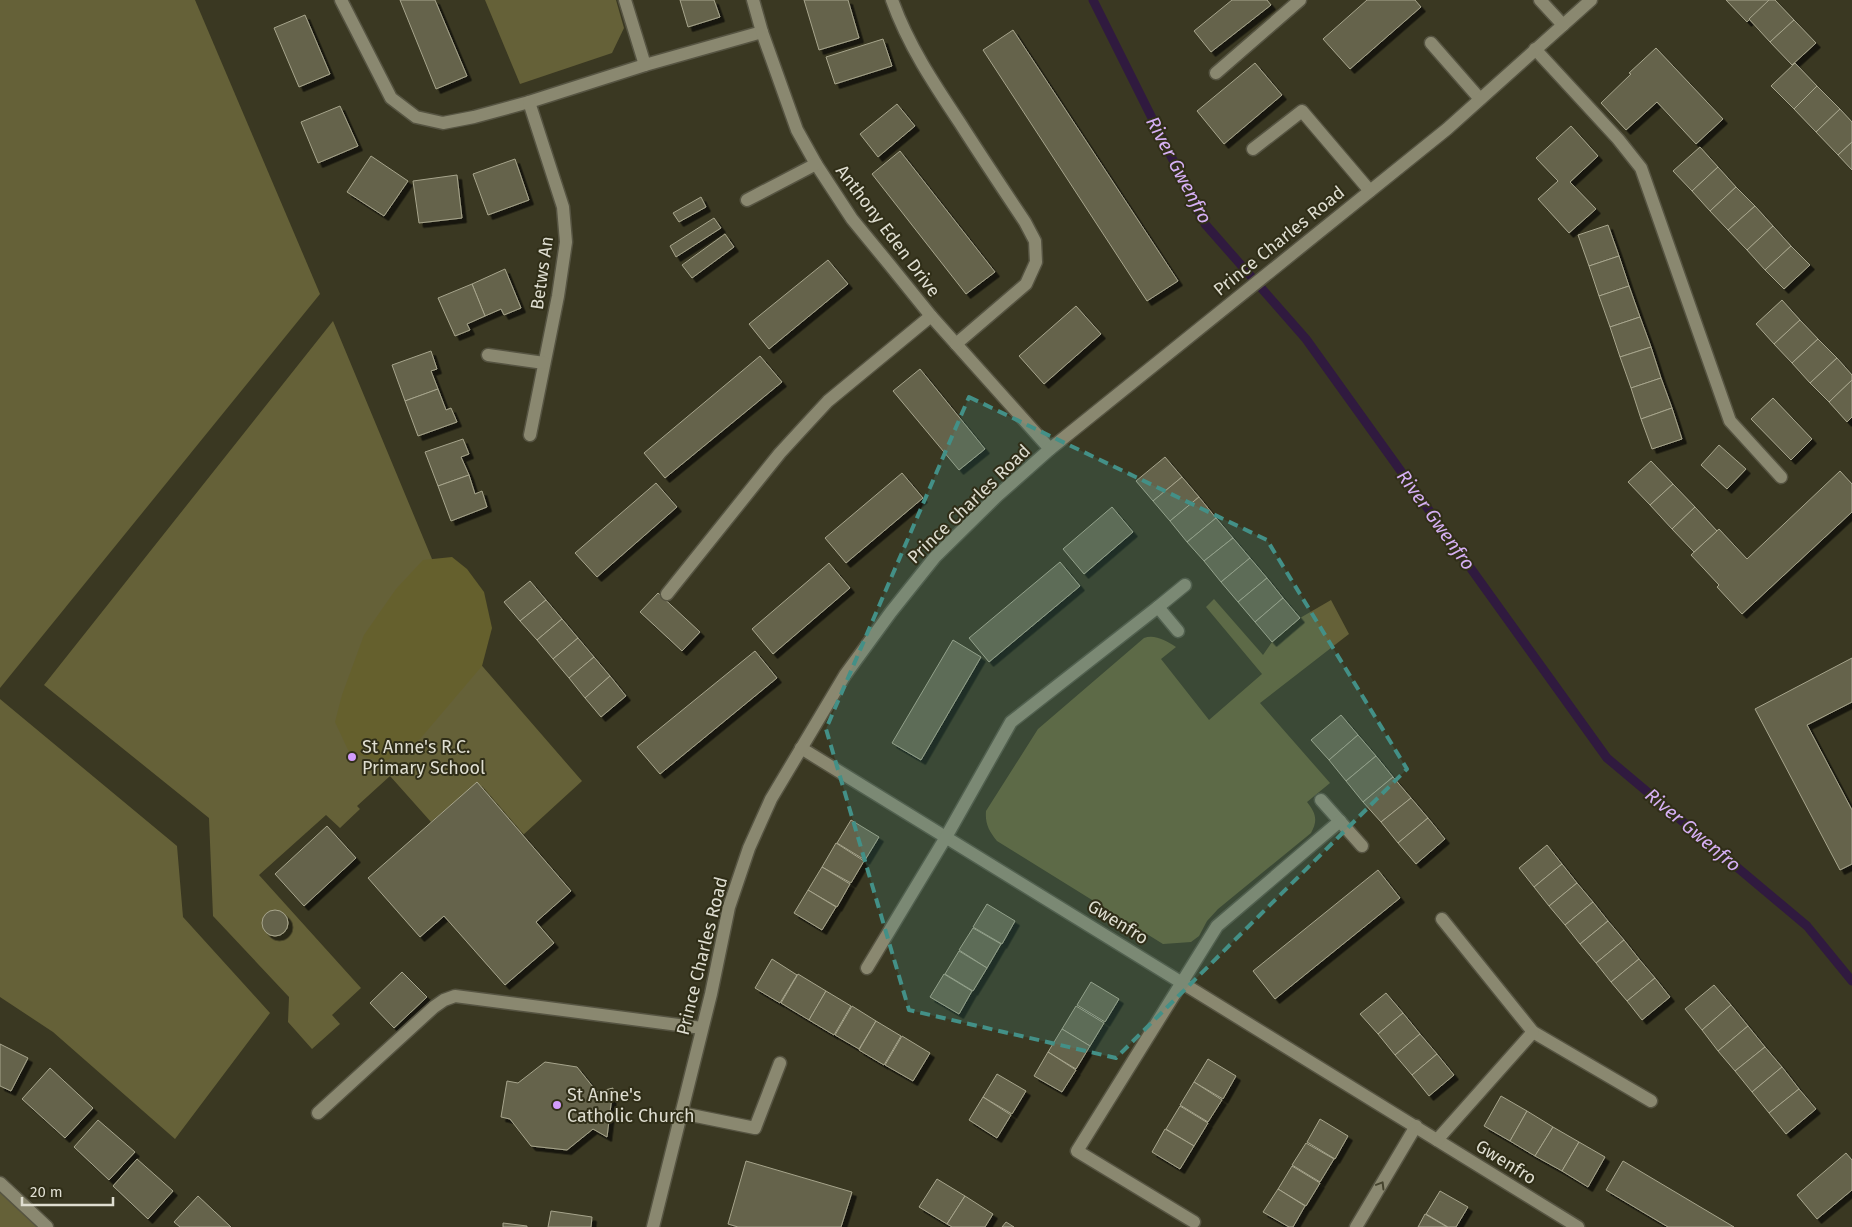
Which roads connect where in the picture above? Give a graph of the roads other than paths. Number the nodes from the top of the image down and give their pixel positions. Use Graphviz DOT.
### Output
graph roads {
  1 [pos="341,0"];
  2 [pos="625,0"];
  3 [pos="753,0"];
  4 [pos="892,0"];
  5 [pos="1300,0"];
  6 [pos="1540,0"];
  7 [pos="1591,0"];
  8 [pos="1563,25"];
  9 [pos="762,32"];
  10 [pos="1432,43"];
  11 [pos="1535,50"];
  12 [pos="645,65"];
  13 [pos="1216,73"];
  14 [pos="1480,99"];
  15 [pos="530,102"];
  16 [pos="1254,149"];
  17 [pos="816,164"];
  18 [pos="1370,191"];
  19 [pos="747,200"];
  20 [pos="931,316"];
  21 [pos="956,344"];
  22 [pos="488,355"];
  23 [pos="544,363"];
  24 [pos="530,435"];
  25 [pos="1050,449"];
  26 [pos="1781,478"];
  27 [pos="1184,585"];
  28 [pos="668,594"];
  29 [pos="1158,607"];
  30 [pos="1178,631"];
  31 [pos="801,748"];
  32 [pos="1321,800"];
  33 [pos="1340,820"];
  34 [pos="946,837"];
  35 [pos="1362,846"];
  36 [pos="1442,919"];
  37 [pos="866,968"];
  38 [pos="1181,982"];
  39 [pos="702,1028"];
  40 [pos="1534,1032"];
  41 [pos="780,1062"];
  42 [pos="1651,1101"];
  43 [pos="318,1113"];
  44 [pos="681,1113"];
  45 [pos="1416,1126"];
  46 [pos="1437,1140"];
  47 [pos="0,1183"];
  48 [pos="1194,1222"];
  49 [pos="47,1227"];
  50 [pos="653,1227"];
  51 [pos="1356,1227"];
  52 [pos="1578,1227"];
  1 -- 15 [label="street"];
  2 -- 12 [label="street"];
  3 -- 9 [label="street, Anthony Eden Drive"];
  4 -- 21 [label="street"];
  5 -- 13 [label="street"];
  6 -- 8 [label="street"];
  7 -- 8 [label="street, Prince Charles Road"];
  8 -- 11 [label="street, Prince Charles Road"];
  9 -- 12 [label="street"];
  9 -- 17 [label="street, Anthony Eden Drive"];
  10 -- 14 [label="street"];
  11 -- 14 [label="street, Prince Charles Road"];
  11 -- 26 [label="street"];
  12 -- 15 [label="street"];
  14 -- 18 [label="street, Prince Charles Road"];
  15 -- 23 [label="street, Betws An"];
  16 -- 18 [label="street"];
  17 -- 19 [label="street"];
  17 -- 20 [label="street, Anthony Eden Drive"];
  18 -- 25 [label="street, Prince Charles Road"];
  20 -- 21 [label="street, Anthony Eden Drive"];
  20 -- 28 [label="street"];
  21 -- 25 [label="street, Anthony Eden Drive"];
  22 -- 23 [label="street"];
  23 -- 24 [label="street, Betws An"];
  25 -- 31 [label="street, Prince Charles Road"];
  27 -- 29 [label="street"];
  29 -- 30 [label="street"];
  29 -- 34 [label="street"];
  31 -- 34 [label="street, Gwenfro"];
  31 -- 39 [label="street, Prince Charles Road"];
  32 -- 33 [label="street"];
  33 -- 35 [label="street"];
  33 -- 38 [label="street"];
  34 -- 37 [label="street"];
  34 -- 38 [label="street, Gwenfro"];
  36 -- 40 [label="street"];
  38 -- 45 [label="street, Gwenfro"];
  38 -- 48 [label="street"];
  39 -- 43 [label="street"];
  39 -- 44 [label="street, Prince Charles Road"];
  40 -- 42 [label="street"];
  40 -- 46 [label="street"];
  41 -- 44 [label="street"];
  44 -- 50 [label="street, Prince Charles Road"];
  45 -- 46 [label="street, Gwenfro"];
  51 -- 45 [label="street, one-way"];
  46 -- 52 [label="street, Gwenfro"];
  47 -- 49 [label="street"];
}
